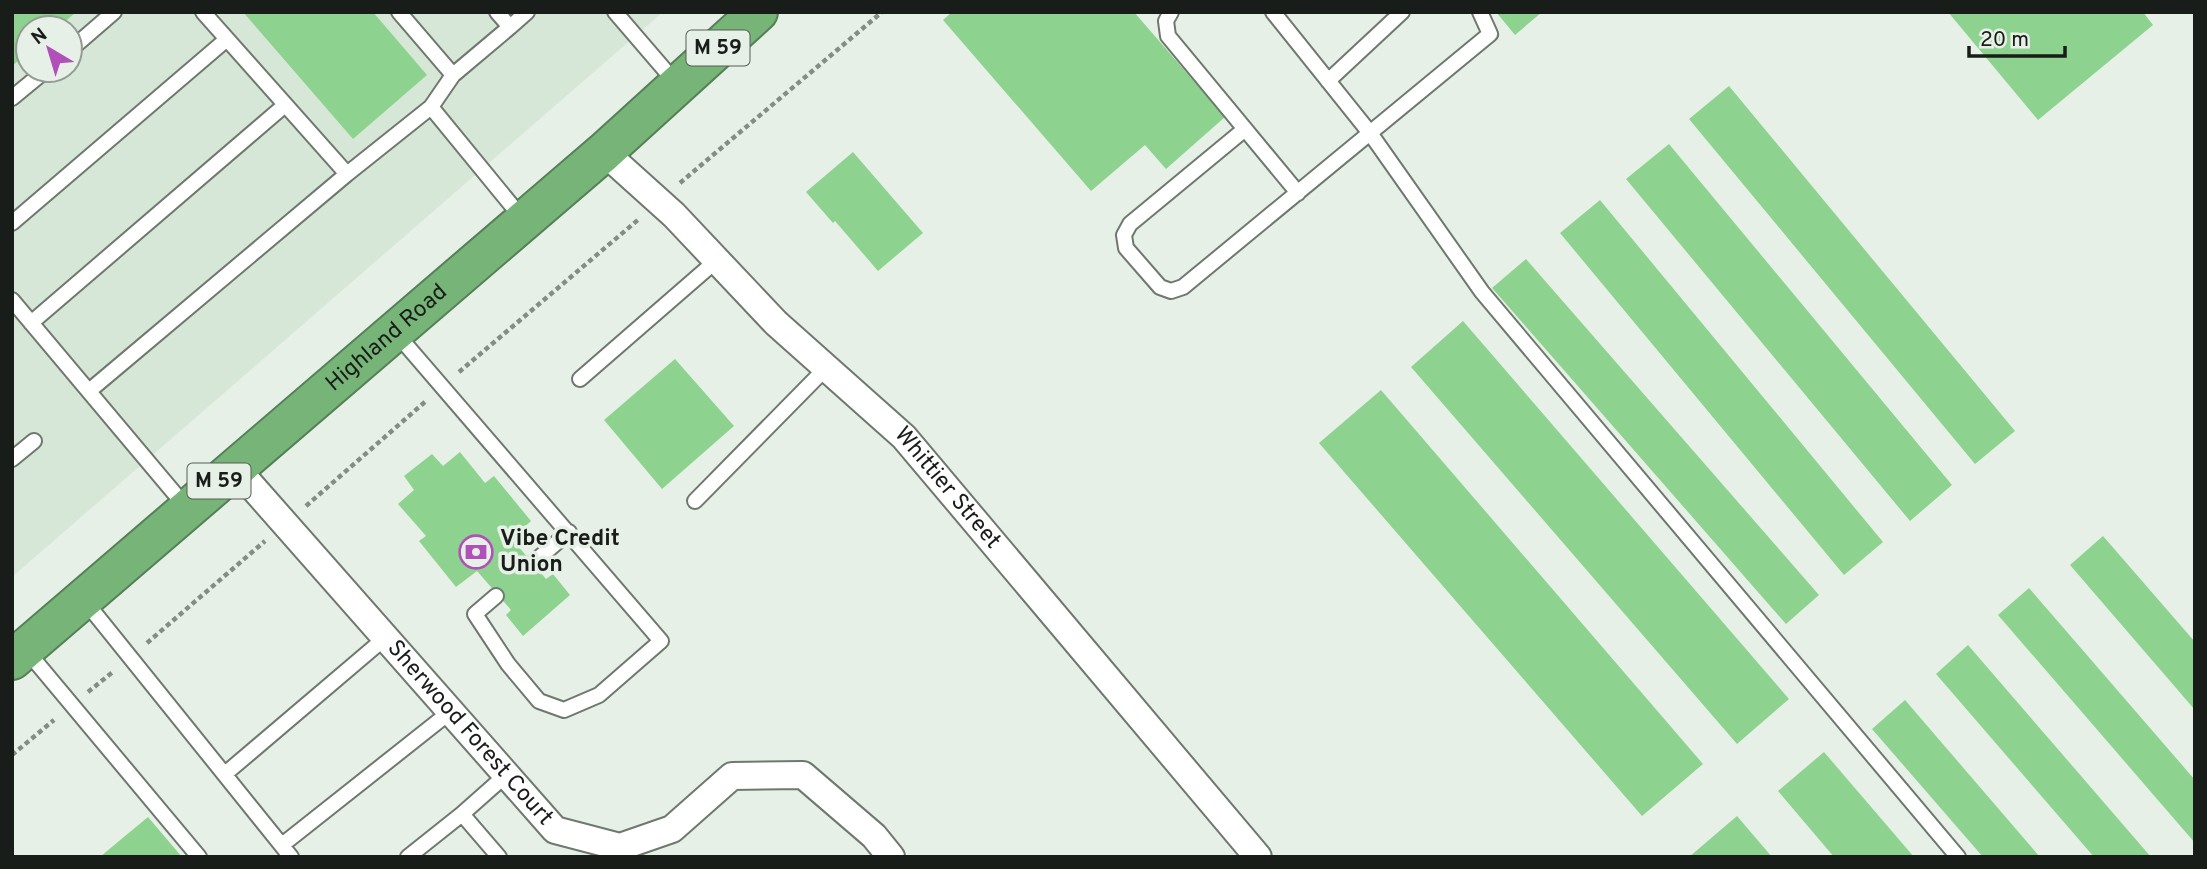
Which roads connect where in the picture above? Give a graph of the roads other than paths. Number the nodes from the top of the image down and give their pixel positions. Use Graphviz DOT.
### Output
graph roads {
  1 [pos="114,12"];
  2 [pos="203,12"];
  3 [pos="399,12"];
  4 [pos="497,12"];
  5 [pos="527,12"];
  6 [pos="615,12"];
  7 [pos="758,12"];
  8 [pos="1171,12"];
  9 [pos="1273,12"];
  10 [pos="1402,12"];
  11 [pos="1480,12"];
  12 [pos="510,27"];
  13 [pos="84,38"];
  14 [pos="227,39"];
  15 [pos="453,75"];
  16 [pos="1328,80"];
  17 [pos="29,84"];
  18 [pos="677,84"];
  19 [pos="12,98"];
  20 [pos="285,105"];
  21 [pos="431,107"];
  22 [pos="1245,129"];
  23 [pos="1370,133"];
  24 [pos="604,152"];
  25 [pos="347,174"];
  26 [pos="1298,193"];
  27 [pos="524,220"];
  28 [pos="12,223"];
  29 [pos="717,260"];
  30 [pos="12,300"];
  31 [pos="31,323"];
  32 [pos="394,331"];
  33 [pos="826,368"];
  34 [pos="580,379"];
  35 [pos="89,391"];
  36 [pos="34,441"];
  37 [pos="12,459"];
  38 [pos="235,467"];
  39 [pos="695,501"];
  40 [pos="187,508"];
  41 [pos="569,532"];
  42 [pos="534,562"];
  43 [pos="496,596"];
  44 [pos="83,599"];
  45 [pos="385,638"];
  46 [pos="19,654"];
  47 [pos="450,712"];
  48 [pos="225,774"];
  49 [pos="506,775"];
  50 [pos="462,814"];
  51 [pos="282,845"];
  52 [pos="200,857"];
  53 [pos="291,857"];
  54 [pos="408,857"];
  55 [pos="499,857"];
  56 [pos="891,857"];
  57 [pos="1258,857"];
  58 [pos="1958,857"];
  1 -- 13 [label="lane"];
  2 -- 14 [label="lane"];
  3 -- 15 [label="lane"];
  4 -- 12 [label="lane"];
  5 -- 12 [label="lane"];
  6 -- 18 [label="lane"];
  7 -- 18 [label="highway, Highland Road / M 59"];
  8 -- 22 [label="lane"];
  9 -- 16 [label="lane"];
  10 -- 16 [label="lane"];
  11 -- 23 [label="lane"];
  12 -- 15 [label="lane"];
  14 -- 20 [label="lane"];
  14 -- 28 [label="lane"];
  15 -- 21 [label="lane"];
  16 -- 23 [label="lane"];
  17 -- 19 [label="lane"];
  18 -- 24 [label="highway, Highland Road / M 59"];
  20 -- 25 [label="lane"];
  20 -- 31 [label="lane"];
  21 -- 25 [label="lane"];
  21 -- 27 [label="lane"];
  22 -- 26 [label="lane"];
  22 -- 26 [label="lane"];
  23 -- 26 [label="lane"];
  23 -- 58 [label="lane"];
  24 -- 27 [label="highway, Highland Road / M 59"];
  24 -- 29 [label="street, Whittier Street"];
  25 -- 35 [label="lane"];
  27 -- 32 [label="highway, Highland Road / M 59"];
  29 -- 33 [label="street, Whittier Street"];
  29 -- 34 [label="lane"];
  30 -- 31 [label="lane"];
  31 -- 35 [label="lane"];
  32 -- 38 [label="highway, Highland Road / M 59"];
  32 -- 41 [label="lane"];
  33 -- 39 [label="lane"];
  33 -- 57 [label="street, Whittier Street"];
  35 -- 40 [label="lane"];
  36 -- 37 [label="lane"];
  38 -- 40 [label="highway, Highland Road / M 59"];
  38 -- 45 [label="street, Sherwood Forest Court"];
  40 -- 44 [label="highway, Highland Road / M 59"];
  41 -- 42 [label="lane"];
  41 -- 43 [label="lane"];
  44 -- 46 [label="highway, Highland Road / M 59"];
  44 -- 48 [label="lane"];
  45 -- 47 [label="street, Sherwood Forest Court"];
  45 -- 48 [label="lane"];
  46 -- 52 [label="lane"];
  47 -- 49 [label="street, Sherwood Forest Court"];
  47 -- 51 [label="lane"];
  48 -- 51 [label="lane"];
  49 -- 50 [label="lane"];
  49 -- 56 [label="street, Sherwood Forest Court"];
  50 -- 54 [label="lane"];
  50 -- 55 [label="lane"];
  51 -- 53 [label="lane"];
}
